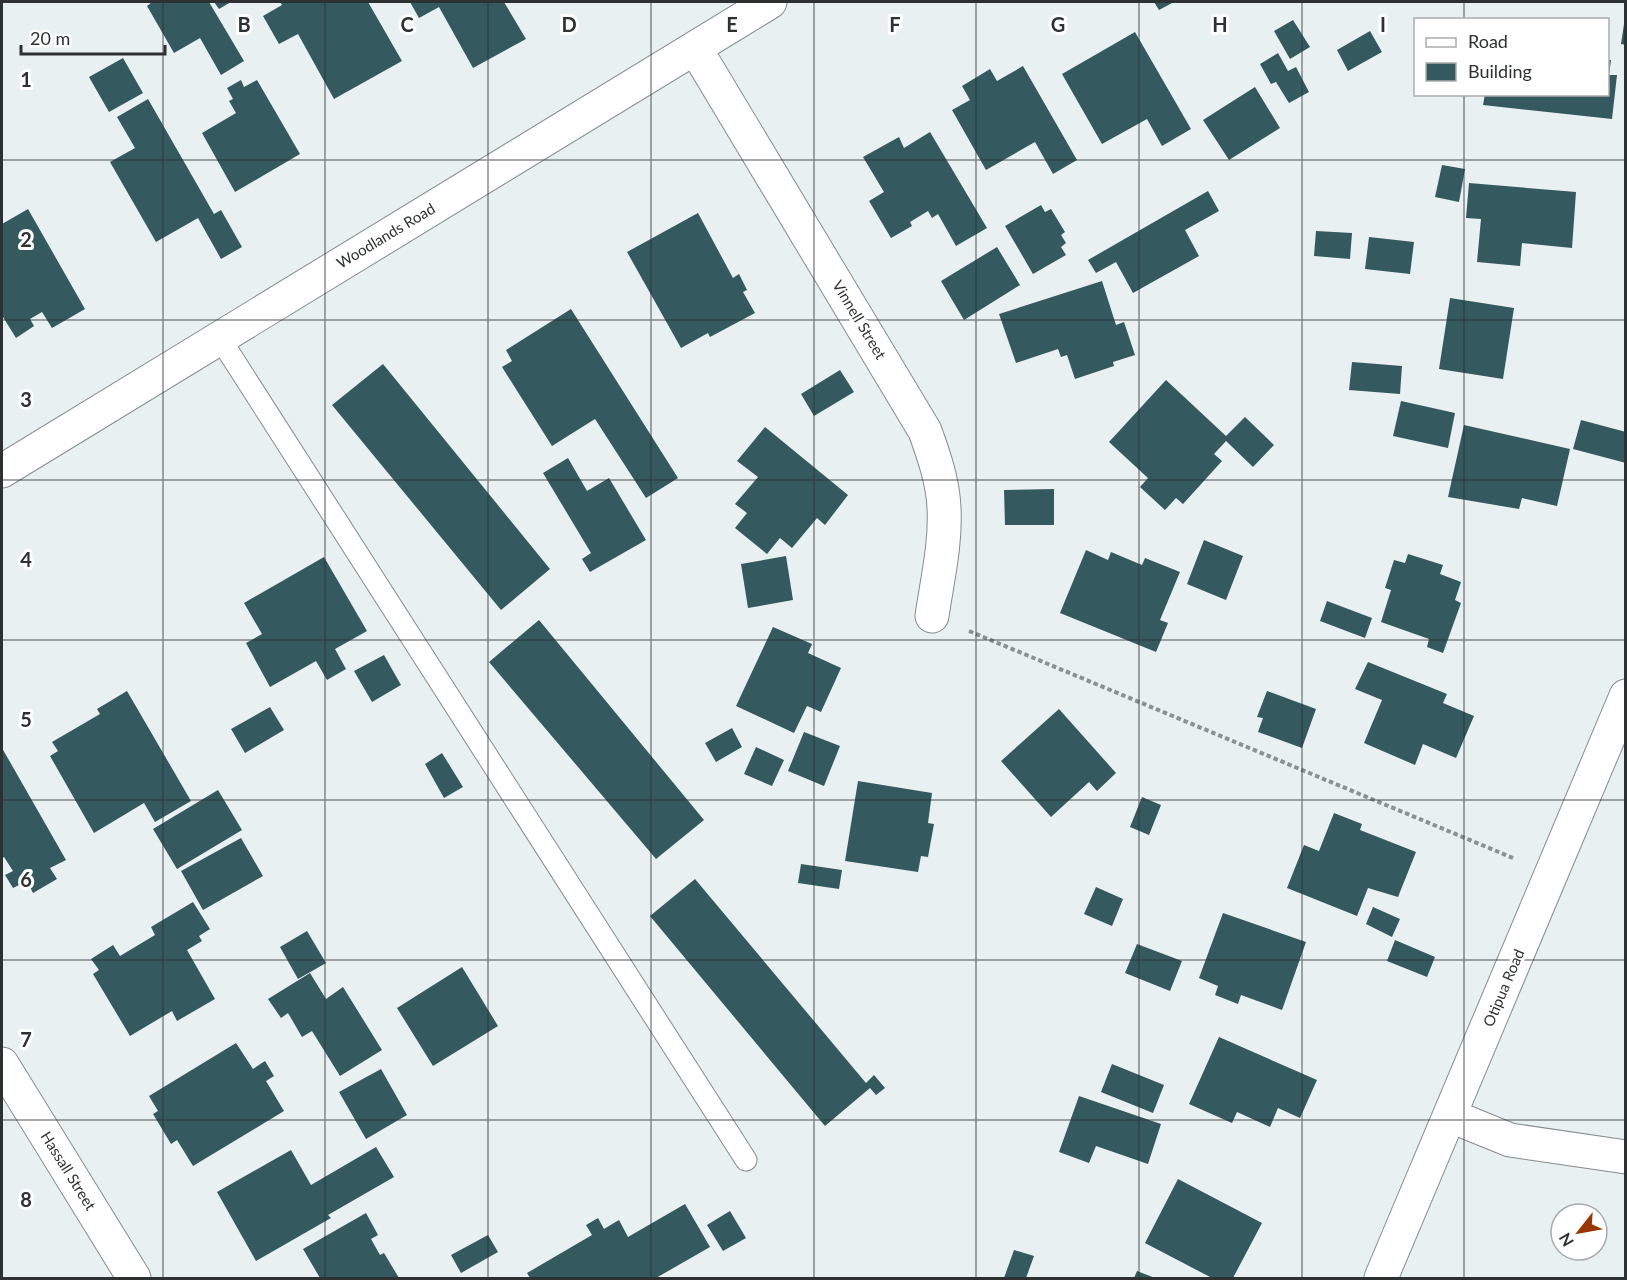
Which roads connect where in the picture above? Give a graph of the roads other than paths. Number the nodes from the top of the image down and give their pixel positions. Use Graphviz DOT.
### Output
graph roads {
  1 [pos="770,2"];
  2 [pos="695,48"];
  3 [pos="219,337"];
  4 [pos="2,471"];
  5 [pos="932,616"];
  6 [pos="1626,696"];
  7 [pos="2,1064"];
  8 [pos="1450,1116"];
  9 [pos="1626,1157"];
  10 [pos="746,1160"];
  11 [pos="134,1278"];
  12 [pos="1381,1278"];
  1 -- 2 [label="street, Woodlands Road"];
  2 -- 3 [label="street, Woodlands Road"];
  2 -- 5 [label="street, Vinnell Street"];
  3 -- 4 [label="street, Woodlands Road"];
  3 -- 10 [label="lane"];
  6 -- 8 [label="street, Otipua Road"];
  7 -- 11 [label="street, Hassall Street"];
  8 -- 9 [label="street"];
  8 -- 12 [label="street, Otipua Road"];
}
